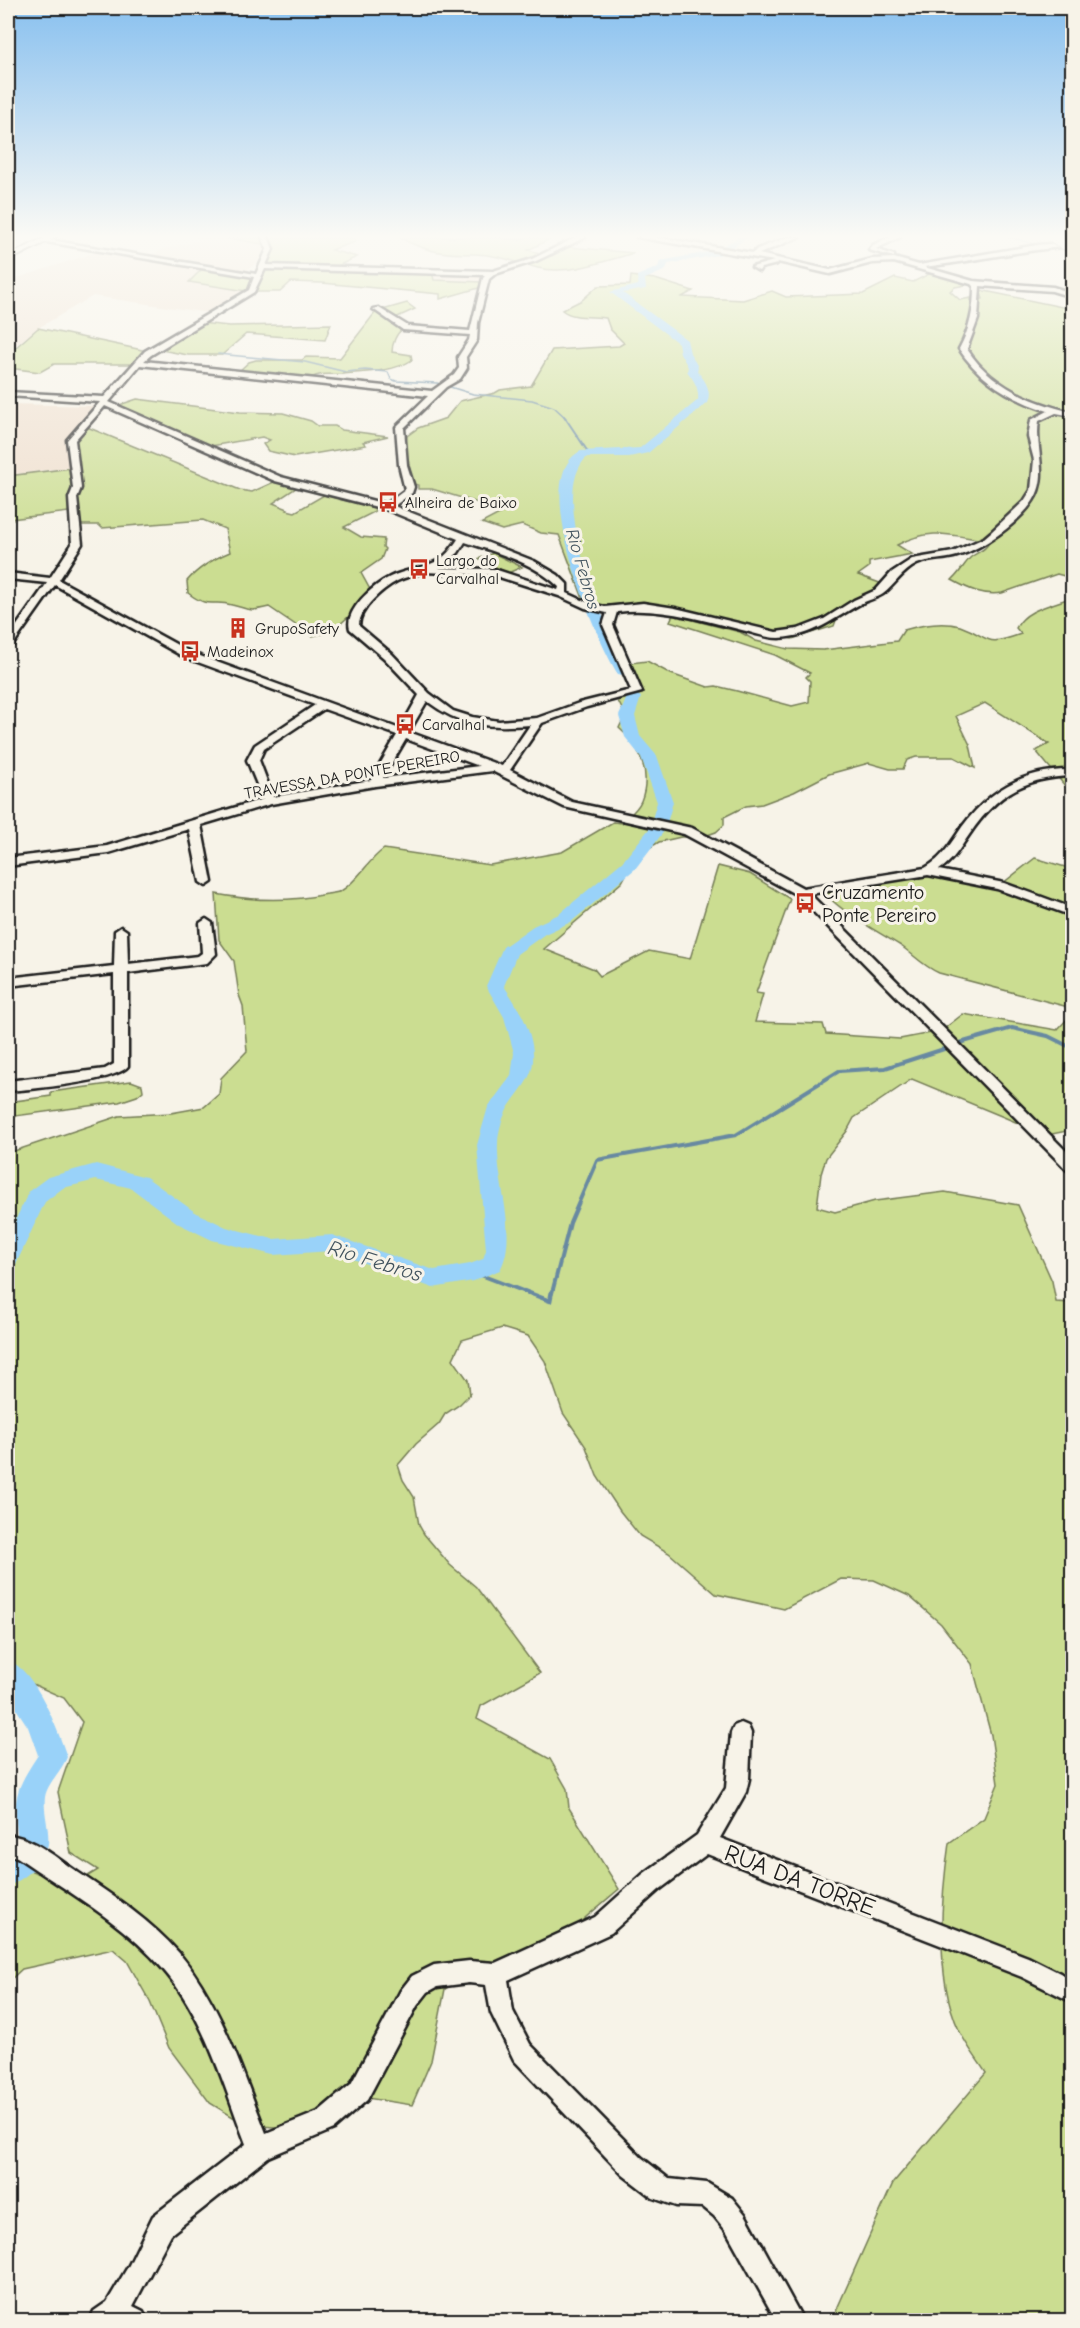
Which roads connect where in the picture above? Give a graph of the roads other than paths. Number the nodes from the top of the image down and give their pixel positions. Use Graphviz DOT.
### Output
graph roads {
  1 [pos="159,346"];
  2 [pos="469,346"];
  3 [pos="965,346"];
  4 [pos="138,363"];
  5 [pos="8,394"];
  6 [pos="435,394"];
  7 [pos="106,401"];
  8 [pos="1054,411"];
  9 [pos="1072,414"];
  10 [pos="388,507"];
  11 [pos="463,538"];
  12 [pos="427,570"];
  13 [pos="8,576"];
  14 [pos="54,581"];
  15 [pos="562,594"];
  16 [pos="613,610"];
  17 [pos="8,644"];
  18 [pos="425,694"];
  19 [pos="324,704"];
  20 [pos="538,720"];
  21 [pos="404,734"];
  22 [pos="499,769"];
  23 [pos="1072,773"];
  24 [pos="375,783"];
  25 [pos="269,801"];
  26 [pos="194,822"];
  27 [pos="8,862"];
  28 [pos="928,871"];
  29 [pos="206,882"];
  30 [pos="801,892"];
  31 [pos="1072,912"];
  32 [pos="206,923"];
  33 [pos="121,931"];
  34 [pos="121,969"];
  35 [pos="8,982"];
  36 [pos="8,1086"];
  37 [pos="1072,1166"];
  38 [pos="741,1732"];
  39 [pos="705,1843"];
  40 [pos="20,1849"];
  41 [pos="496,1974"];
  42 [pos="1072,1990"];
  43 [pos="260,2148"];
  44 [pos="118,2317"];
  45 [pos="790,2320"];
  1 -- 4 [label="street"];
  2 -- 6 [label="street"];
  3 -- 8 [label="street"];
  4 -- 6 [label="street"];
  4 -- 7 [label="street"];
  5 -- 7 [label="street"];
  6 -- 10 [label="street"];
  7 -- 10 [label="street"];
  7 -- 14 [label="street"];
  8 -- 9 [label="street"];
  8 -- 16 [label="street"];
  10 -- 11 [label="street"];
  11 -- 12 [label="street"];
  11 -- 15 [label="street"];
  12 -- 15 [label="street"];
  12 -- 18 [label="street"];
  13 -- 14 [label="street"];
  14 -- 17 [label="street"];
  14 -- 19 [label="street"];
  15 -- 16 [label="street"];
  16 -- 20 [label="street"];
  18 -- 20 [label="street"];
  18 -- 21 [label="street"];
  19 -- 21 [label="street"];
  19 -- 25 [label="street"];
  20 -- 22 [label="street"];
  21 -- 22 [label="street"];
  21 -- 24 [label="street"];
  22 -- 24 [label="street, TRAVESSA DA PONTE PEREIRO"];
  22 -- 30 [label="street"];
  23 -- 28 [label="street"];
  24 -- 25 [label="street, TRAVESSA DA PONTE PEREIRO"];
  25 -- 26 [label="street, TRAVESSA DA PONTE PEREIRO"];
  26 -- 27 [label="street, TRAVESSA DA PONTE PEREIRO"];
  26 -- 29 [label="street"];
  28 -- 30 [label="street"];
  28 -- 31 [label="street"];
  30 -- 37 [label="street"];
  32 -- 34 [label="street"];
  33 -- 34 [label="street"];
  34 -- 35 [label="street"];
  34 -- 36 [label="street"];
  38 -- 39 [label="street"];
  39 -- 41 [label="street, RUA DA TORRE"];
  39 -- 42 [label="street, RUA DA TORRE"];
  40 -- 43 [label="street"];
  41 -- 43 [label="street, RUA DA TORRE"];
  41 -- 45 [label="street"];
  43 -- 44 [label="street, RUA DA TORRE"];
}
